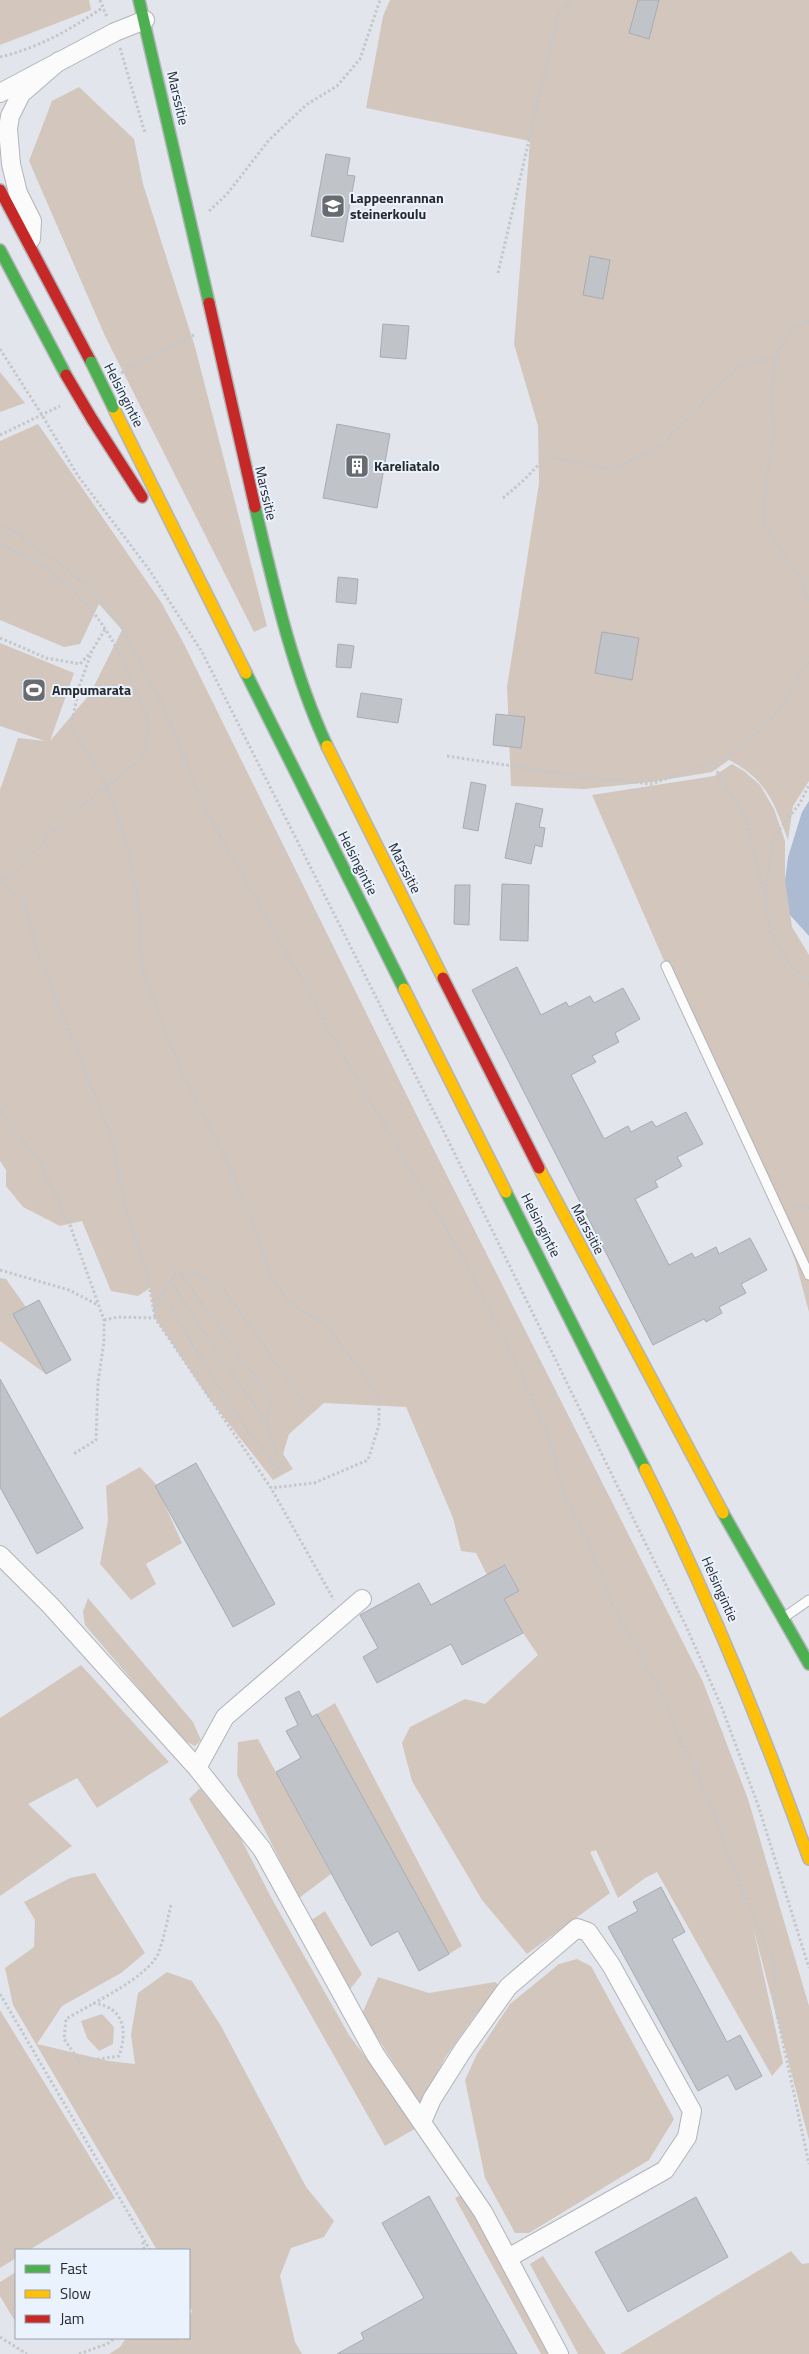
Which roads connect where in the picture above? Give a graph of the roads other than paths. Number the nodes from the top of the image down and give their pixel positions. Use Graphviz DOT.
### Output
graph roads {
  1 [pos="139,0"];
  2 [pos="145,20"];
  3 [pos="58,62"];
  4 [pos="0,92"];
  5 [pos="0,190"];
  6 [pos="30,249"];
  7 [pos="0,250"];
  8 [pos="149,510"];
  9 [pos="160,526"];
  10 [pos="217,617"];
  11 [pos="666,966"];
  12 [pos="809,1275"];
  13 [pos="0,1555"];
  14 [pos="362,1599"];
  15 [pos="809,1600"];
  16 [pos="783,1618"];
  17 [pos="809,1664"];
  18 [pos="197,1768"];
  19 [pos="809,1860"];
  20 [pos="422,2122"];
  21 [pos="508,2258"];
  22 [pos="559,2354"];
  1 -- 2 [label="main road, Marssitie"];
  2 -- 3 [label="street"];
  2 -- 16 [label="main road, Marssitie"];
  3 -- 4 [label="street"];
  3 -- 6 [label="street"];
  5 -- 6 [label="main road, Helsingintie"];
  6 -- 10 [label="main road, Helsingintie, bridge"];
  7 -- 8 [label="main road, bridge"];
  9 -- 10 [label="main road, Helsingintie"];
  10 -- 19 [label="main road, Helsingintie"];
  11 -- 12 [label="lane"];
  13 -- 18 [label="street"];
  14 -- 18 [label="street"];
  15 -- 16 [label="lane"];
  16 -- 17 [label="main road, Marssitie"];
  18 -- 20 [label="street"];
  20 -- 21 [label="street"];
  20 -- 21 [label="street"];
  21 -- 22 [label="street"];
}
